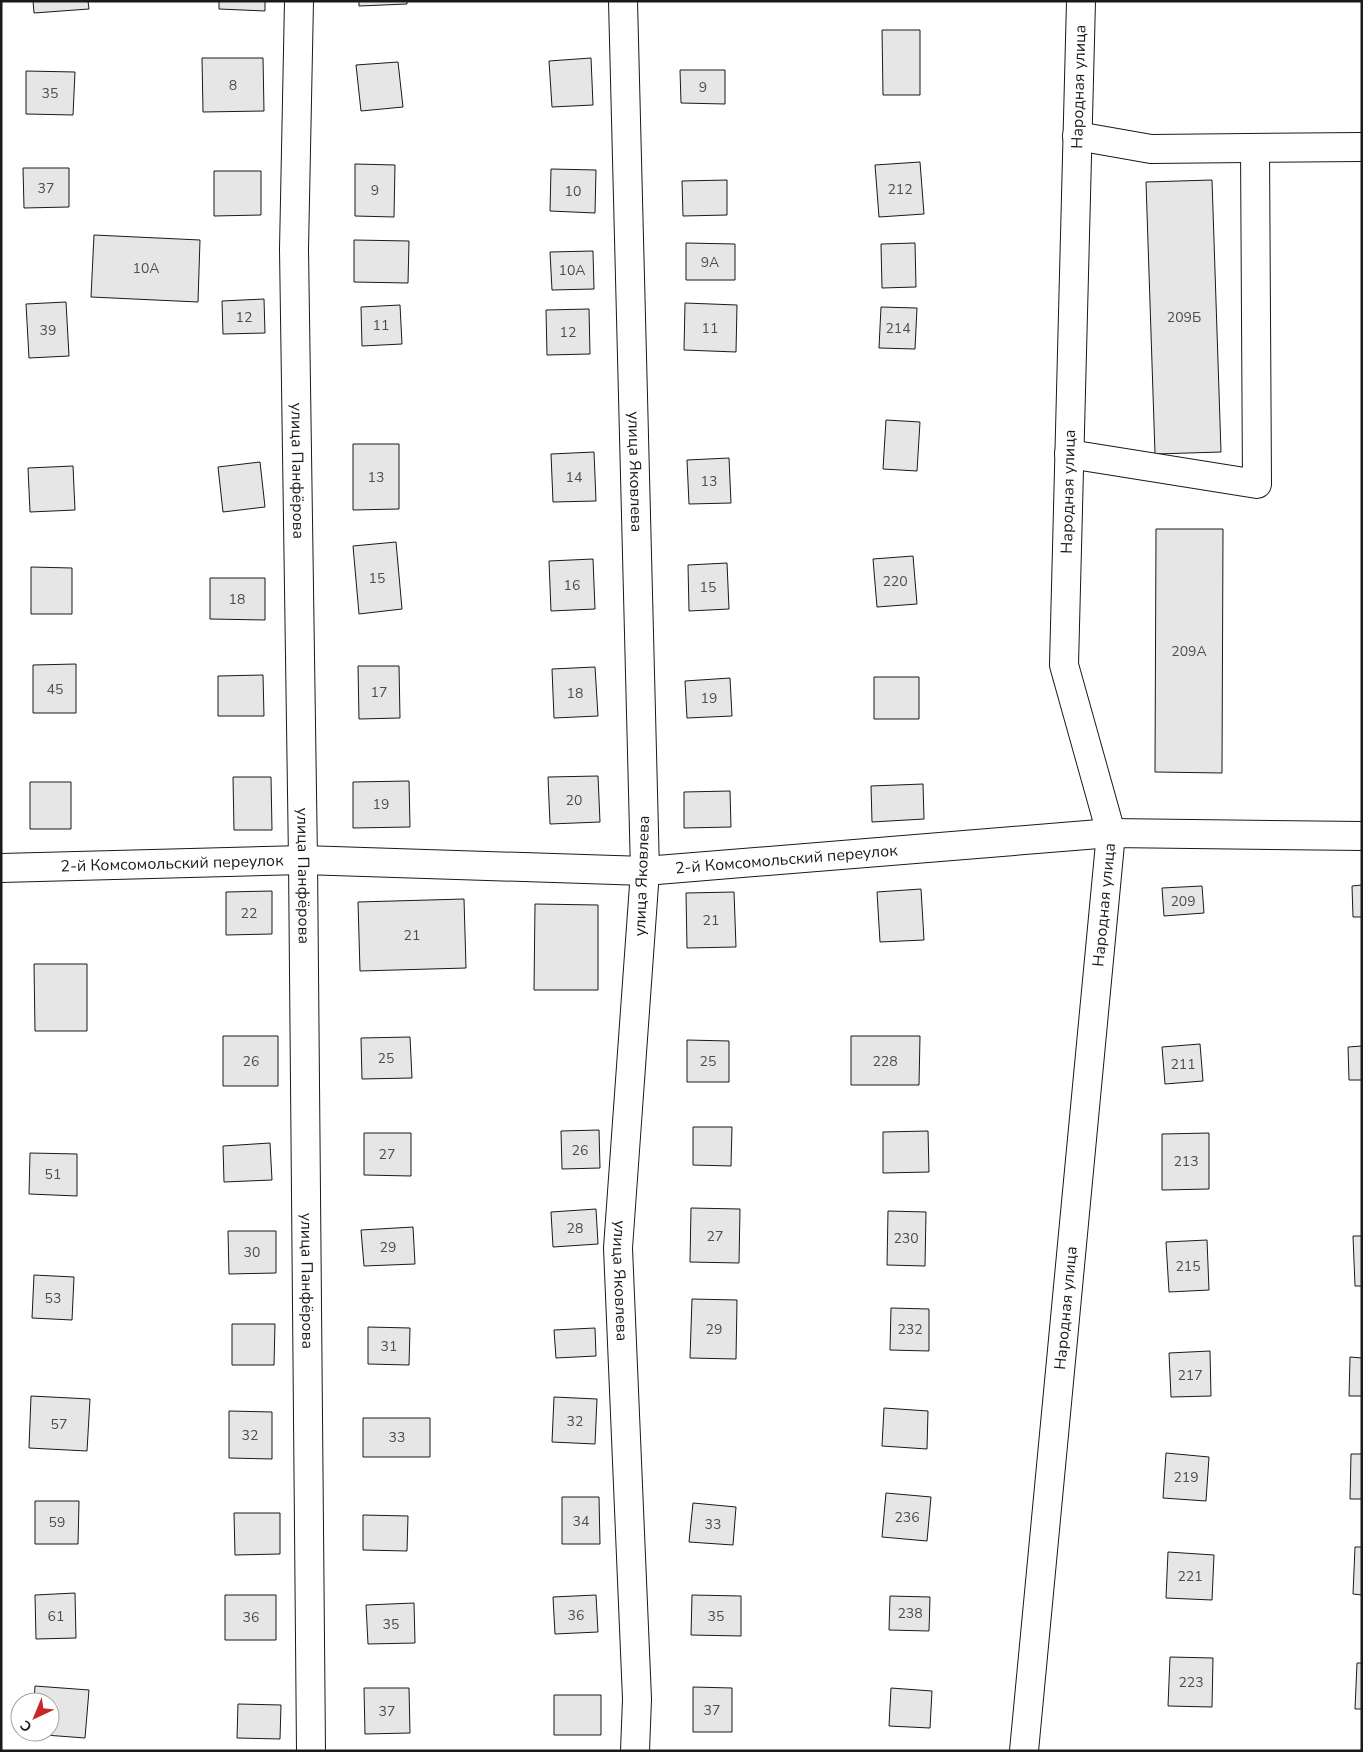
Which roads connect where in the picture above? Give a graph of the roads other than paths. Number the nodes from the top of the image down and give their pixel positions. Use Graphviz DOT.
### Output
graph roads {
  1 [pos="299,1"];
  2 [pos="623,1"];
  3 [pos="1080,1"];
  4 [pos="1077,136"];
  5 [pos="1362,147"];
  6 [pos="1255,148"];
  7 [pos="1069,454"];
  8 [pos="1111,833"];
  9 [pos="1362,836"];
  10 [pos="303,860"];
  11 [pos="1,868"];
  12 [pos="646,871"];
  13 [pos="312,1751"];
  14 [pos="634,1751"];
  15 [pos="1024,1751"];
  1 -- 10 [label="street, улица Панфёрова"];
  2 -- 12 [label="street, улица Яковлева"];
  3 -- 4 [label="street, Народная улица"];
  4 -- 6 [label="street"];
  4 -- 7 [label="street, Народная улица"];
  5 -- 6 [label="street"];
  6 -- 7 [label="street"];
  7 -- 8 [label="street, Народная улица"];
  8 -- 9 [label="street, 2-й Комсомольский переулок"];
  8 -- 12 [label="street, 2-й Комсомольский переулок"];
  8 -- 15 [label="street, Народная улица"];
  10 -- 11 [label="street, 2-й Комсомольский переулок"];
  10 -- 12 [label="street, 2-й Комсомольский переулок"];
  10 -- 13 [label="street, улица Панфёрова"];
  12 -- 14 [label="street, улица Яковлева"];
}
